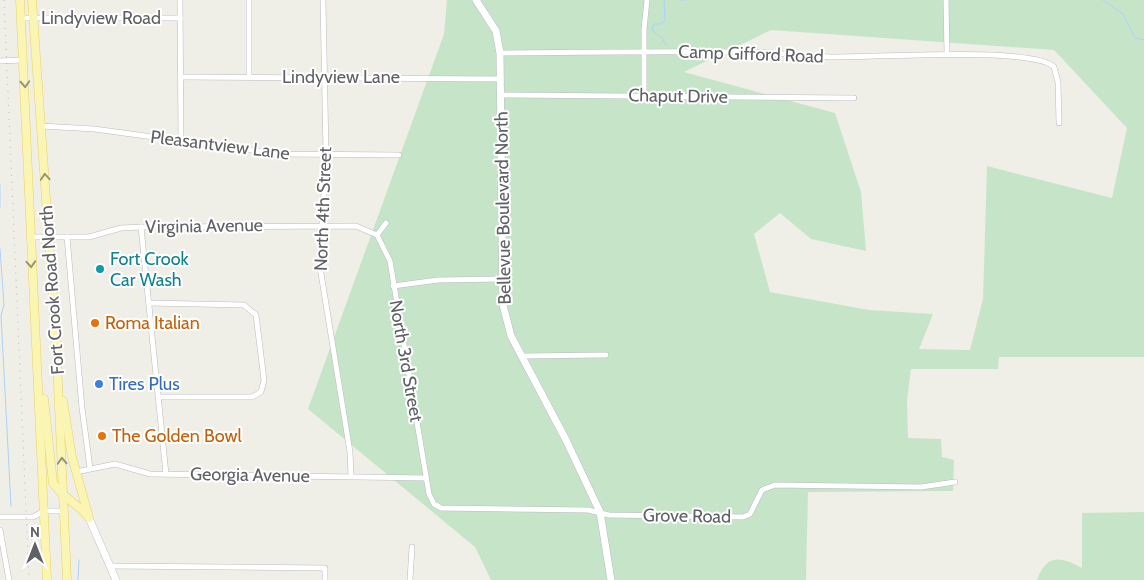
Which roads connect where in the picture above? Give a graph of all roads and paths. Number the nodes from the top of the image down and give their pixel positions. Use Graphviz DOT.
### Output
graph roads {
  1 [pos="20,0"];
  2 [pos="32,0"];
  3 [pos="180,0"];
  4 [pos="249,0"];
  5 [pos="323,0"];
  6 [pos="476,0"];
  7 [pos="647,0"];
  8 [pos="946,0"];
  9 [pos="21,18"];
  10 [pos="34,18"];
  11 [pos="180,18"];
  12 [pos="644,52"];
  13 [pos="500,53"];
  14 [pos="947,54"];
  15 [pos="24,60"];
  16 [pos="0,61"];
  17 [pos="181,77"];
  18 [pos="249,77"];
  19 [pos="324,77"];
  20 [pos="501,79"];
  21 [pos="502,95"];
  22 [pos="644,96"];
  23 [pos="676,97"];
  24 [pos="854,98"];
  25 [pos="676,104"];
  26 [pos="1059,123"];
  27 [pos="41,126"];
  28 [pos="182,141"];
  29 [pos="326,154"];
  30 [pos="399,155"];
  31 [pos="386,222"];
  32 [pos="322,225"];
  33 [pos="141,226"];
  34 [pos="377,235"];
  35 [pos="30,237"];
  36 [pos="49,237"];
  37 [pos="67,237"];
  38 [pos="503,280"];
  39 [pos="393,286"];
  40 [pos="148,303"];
  41 [pos="606,355"];
  42 [pos="523,356"];
  43 [pos="57,366"];
  44 [pos="39,375"];
  45 [pos="159,397"];
  46 [pos="90,468"];
  47 [pos="76,472"];
  48 [pos="166,474"];
  49 [pos="351,475"];
  50 [pos="426,478"];
  51 [pos="955,482"];
  52 [pos="63,494"];
  53 [pos="434,504"];
  54 [pos="64,511"];
  55 [pos="44,512"];
  56 [pos="600,512"];
  57 [pos="0,517"];
  58 [pos="89,518"];
  59 [pos="0,530"];
  60 [pos="412,547"];
  61 [pos="110,566"];
  62 [pos="9,580"];
  63 [pos="47,580"];
  64 [pos="67,580"];
  65 [pos="116,580"];
  66 [pos="325,580"];
  67 [pos="410,580"];
  68 [pos="611,580"];
  1 -- 9 [label="main road"];
  2 -- 10 [label="main road, Fort Crook Road North"];
  3 -- 11 [label="street"];
  4 -- 18 [label="street"];
  5 -- 19 [label="street, North 4th Street"];
  6 -- 13 [label="main road, Bellevue Boulevard North"];
  7 -- 12 [label="street"];
  8 -- 14 [label="street"];
  9 -- 10 [label="street, Lindyview Road"];
  9 -- 15 [label="main road"];
  10 -- 11 [label="street, Lindyview Road"];
  10 -- 27 [label="main road, Fort Crook Road North"];
  11 -- 17 [label="street"];
  12 -- 13 [label="street, Camp Gifford Road"];
  12 -- 14 [label="street, Camp Gifford Road"];
  12 -- 22 [label="street"];
  13 -- 20 [label="main road, Bellevue Boulevard North"];
  14 -- 26 [label="street, Camp Gifford Road"];
  15 -- 16 [label="street"];
  15 -- 35 [label="main road, one-way"];
  17 -- 18 [label="street, Lindyview Lane"];
  17 -- 28 [label="street"];
  18 -- 19 [label="street, Lindyview Lane"];
  19 -- 20 [label="street, Lindyview Lane"];
  19 -- 29 [label="street, North 4th Street"];
  20 -- 21 [label="main road, Bellevue Boulevard North"];
  21 -- 22 [label="street, Chaput Drive"];
  21 -- 38 [label="main road, Bellevue Boulevard North"];
  22 -- 23 [label="street, Chaput Drive"];
  23 -- 24 [label="street, Chaput Drive"];
  23 -- 25 [label="street"];
  27 -- 28 [label="street, Pleasantview Lane"];
  36 -- 27 [label="main road, Fort Crook Road North, one-way"];
  28 -- 29 [label="street, Pleasantview Lane"];
  29 -- 30 [label="street, Pleasantview Lane"];
  29 -- 32 [label="street, North 4th Street"];
  31 -- 34 [label="street"];
  32 -- 33 [label="street, Virginia Avenue"];
  32 -- 34 [label="street, Virginia Avenue"];
  32 -- 49 [label="street, North 4th Street"];
  33 -- 37 [label="street, Virginia Avenue"];
  33 -- 40 [label="street"];
  34 -- 39 [label="street, North 3rd Street"];
  35 -- 36 [label="street, Virginia Avenue"];
  35 -- 44 [label="main road, one-way"];
  36 -- 37 [label="street, Virginia Avenue"];
  36 -- 43 [label="main road, Fort Crook Road North"];
  37 -- 46 [label="street"];
  38 -- 39 [label="street"];
  38 -- 42 [label="main road, Bellevue Boulevard North"];
  39 -- 50 [label="street, North 3rd Street"];
  40 -- 45 [label="street"];
  40 -- 45 [label="street"];
  41 -- 42 [label="street"];
  42 -- 56 [label="main road, Bellevue Boulevard North"];
  43 -- 47 [label="main road"];
  52 -- 43 [label="main road, Fort Crook Road North, one-way"];
  44 -- 52 [label="main road"];
  44 -- 55 [label="main road"];
  45 -- 48 [label="street"];
  46 -- 47 [label="street, Georgia Avenue"];
  46 -- 48 [label="street, Georgia Avenue"];
  47 -- 58 [label="main road"];
  48 -- 49 [label="street, Georgia Avenue"];
  49 -- 50 [label="street, Georgia Avenue"];
  50 -- 53 [label="street, North 3rd Street"];
  51 -- 56 [label="street, Grove Road"];
  52 -- 54 [label="main road, Fort Crook Road North"];
  52 -- 58 [label="main road"];
  53 -- 56 [label="street, Grove Road"];
  54 -- 55 [label="street"];
  54 -- 64 [label="main road, Fort Crook Road North"];
  55 -- 57 [label="street"];
  55 -- 63 [label="main road"];
  56 -- 68 [label="main road, Bellevue Boulevard North"];
  58 -- 61 [label="main road"];
  59 -- 62 [label="street"];
  60 -- 67 [label="street"];
  61 -- 65 [label="main road"];
  61 -- 66 [label="street"];
}
